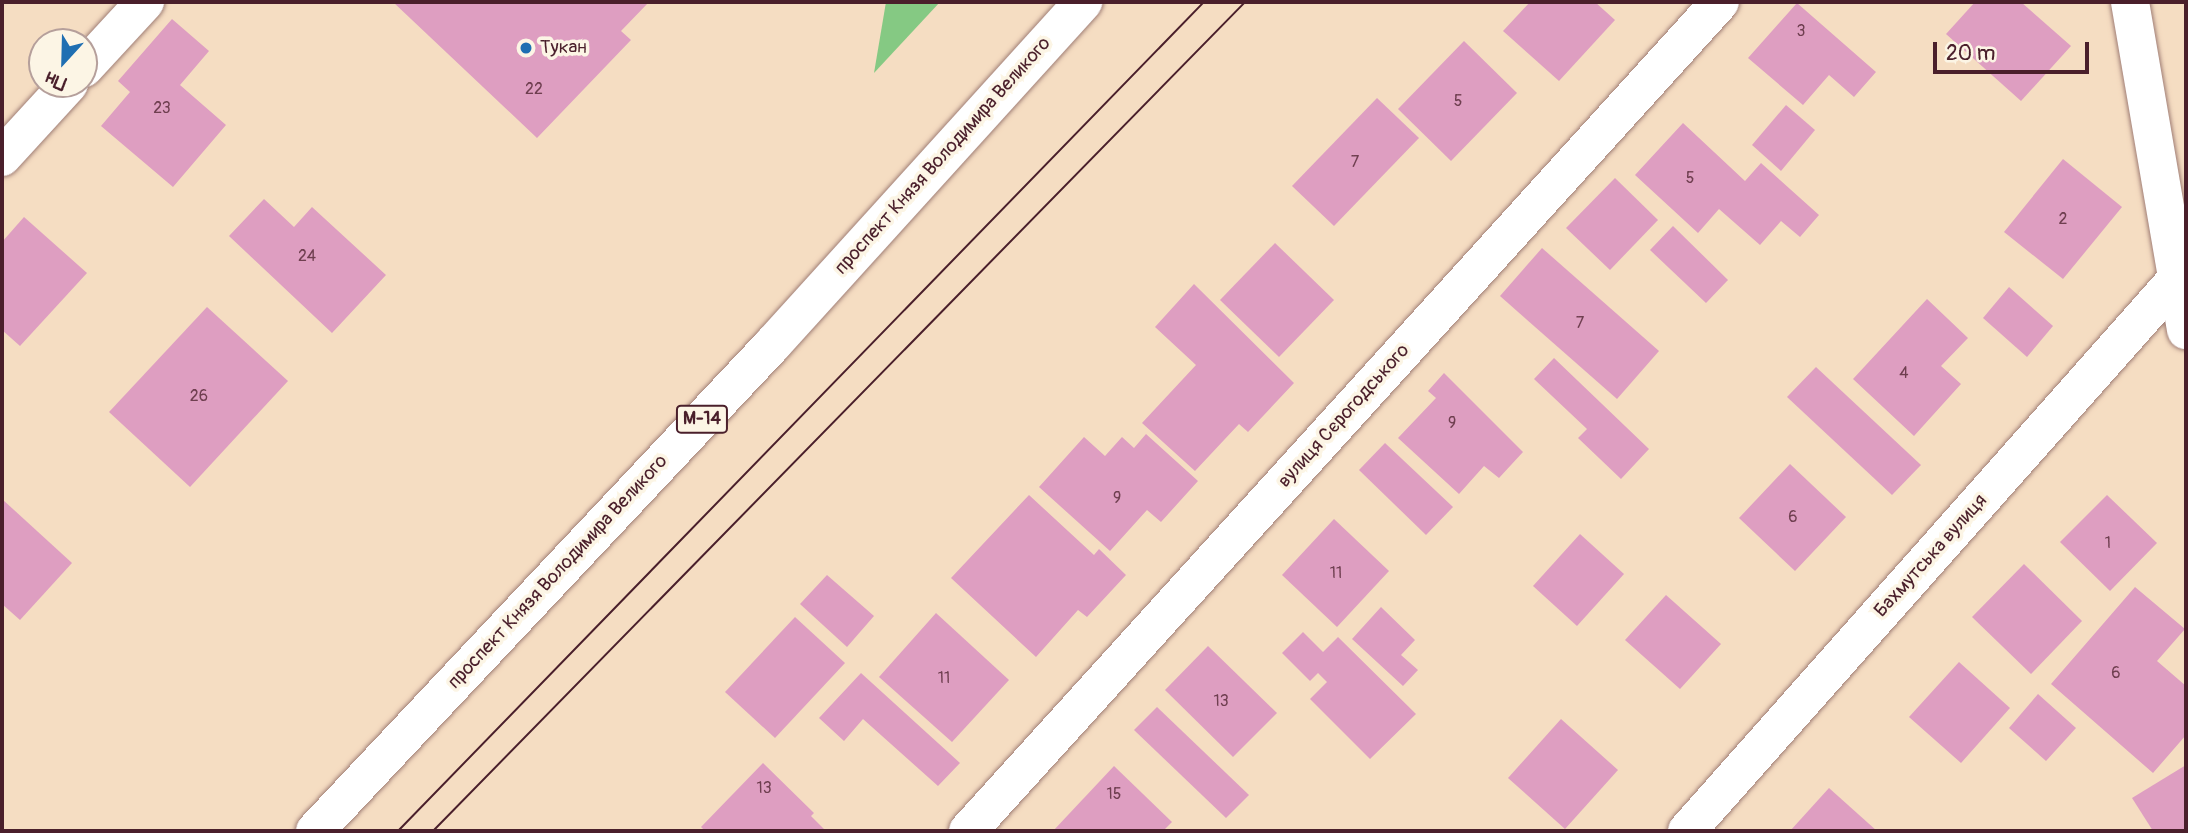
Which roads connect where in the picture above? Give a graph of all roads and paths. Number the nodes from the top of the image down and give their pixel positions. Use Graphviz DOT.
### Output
graph roads {
  1 [pos="145,2"];
  2 [pos="1083,2"];
  3 [pos="1720,2"];
  4 [pos="2130,2"];
  5 [pos="98,53"];
  6 [pos="56,98"];
  7 [pos="2,157"];
  8 [pos="2176,280"];
  9 [pos="2186,330"];
  10 [pos="314,831"];
  11 [pos="968,831"];
  12 [pos="1687,831"];
  1 -- 5 [label="street"];
  2 -- 10 [label="street, проспект Князя Володимира Великого / М-14"];
  3 -- 11 [label="street, вулиця Сєрогодського"];
  4 -- 8 [label="street"];
  6 -- 7 [label="street"];
  8 -- 9 [label="street"];
  8 -- 12 [label="street, Бахмутська вулиця"];
}
